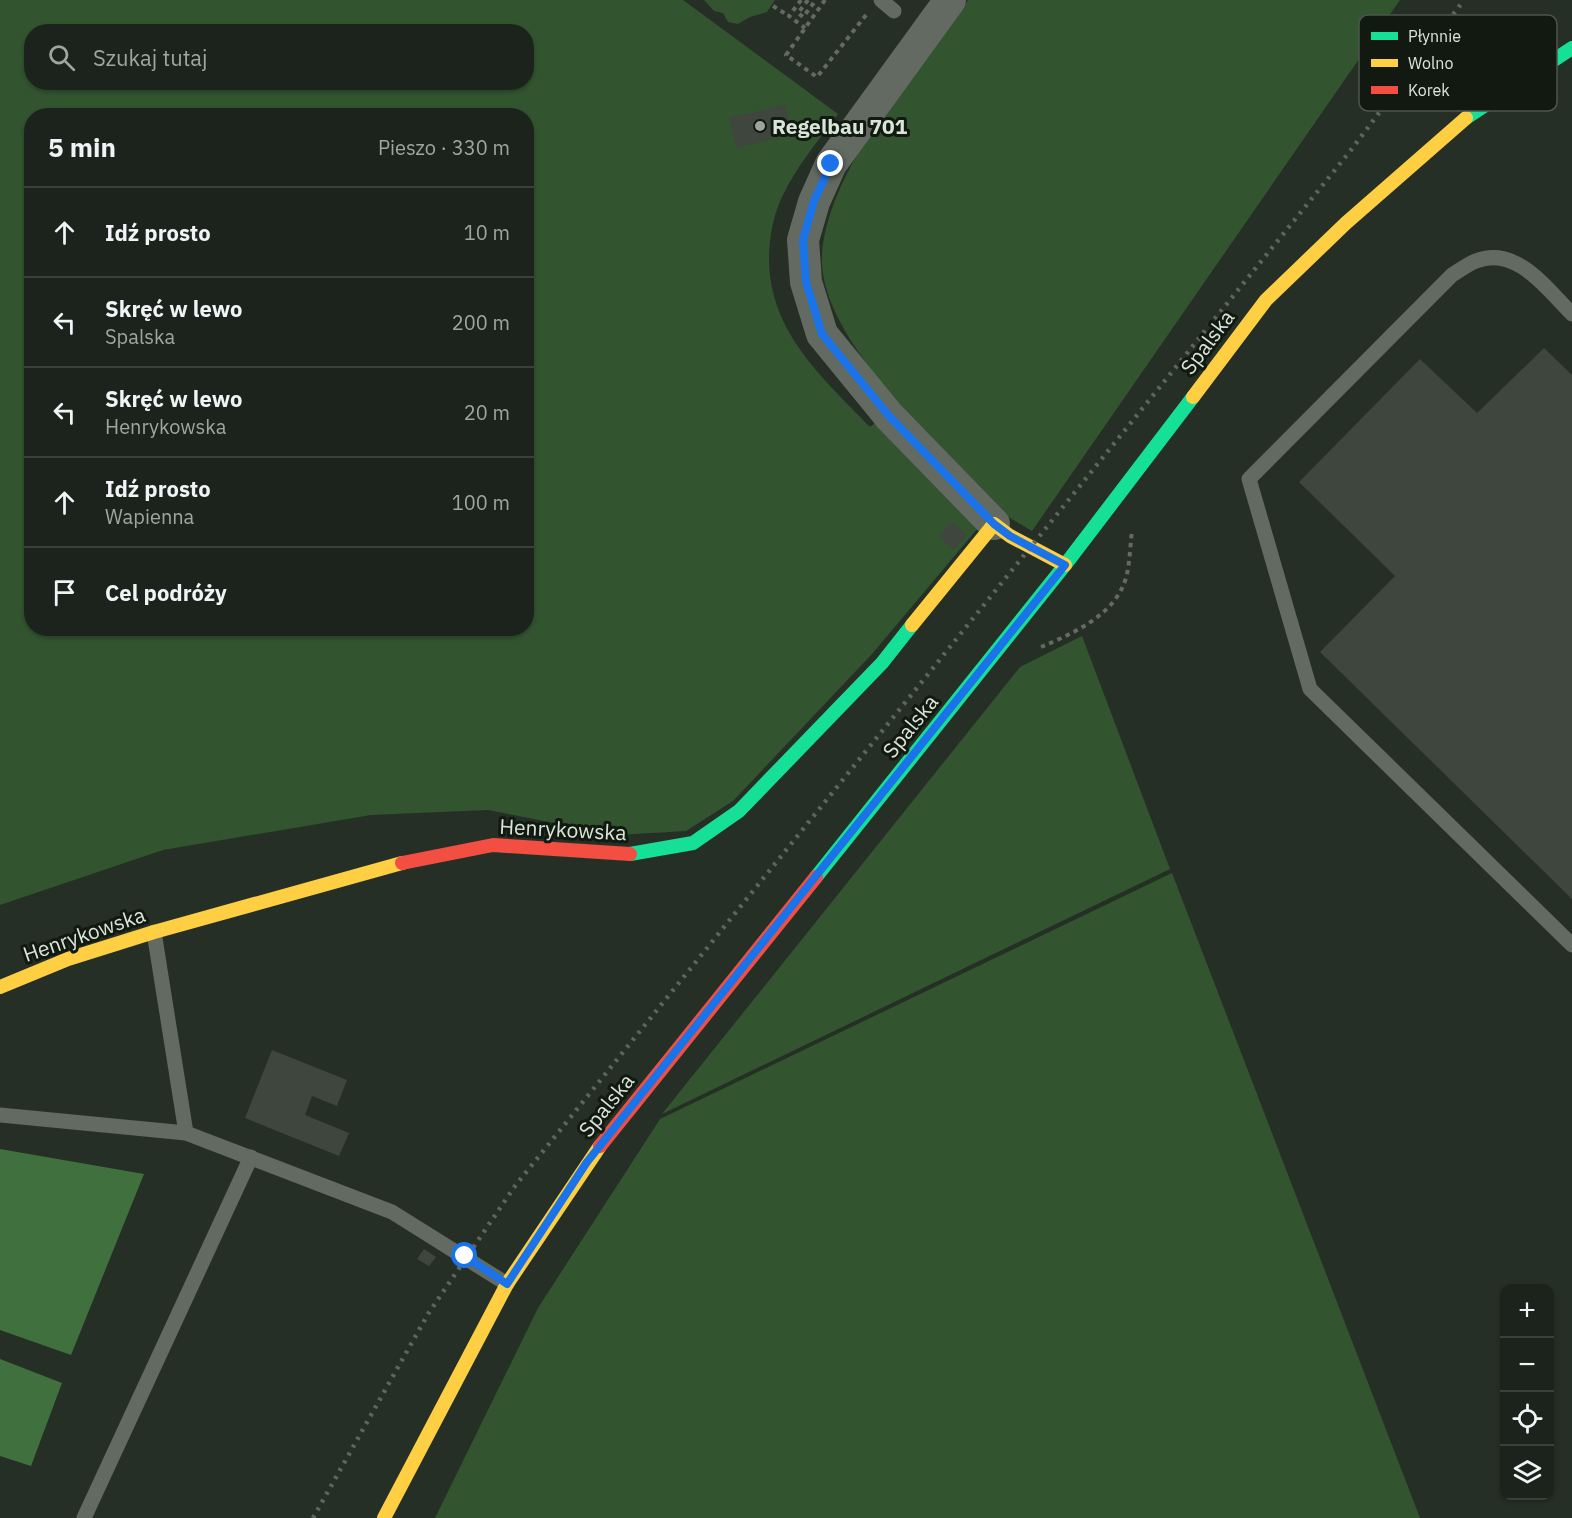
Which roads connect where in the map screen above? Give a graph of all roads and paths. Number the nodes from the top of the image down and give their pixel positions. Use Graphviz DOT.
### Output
graph roads {
  1 [pos="801,0"];
  2 [pos="808,0"];
  3 [pos="816,0"];
  4 [pos="825,0"];
  5 [pos="950,0"];
  6 [pos="876,4"];
  7 [pos="772,6"];
  8 [pos="894,11"];
  9 [pos="789,16"];
  10 [pos="805,28"];
  11 [pos="1572,48"];
  12 [pos="1557,58"];
  13 [pos="1478,111"];
  14 [pos="1572,314"];
  15 [pos="994,524"];
  16 [pos="1065,565"];
  17 [pos="154,932"];
  18 [pos="1572,945"];
  19 [pos="0,987"];
  20 [pos="0,1115"];
  21 [pos="186,1133"];
  22 [pos="251,1157"];
  23 [pos="507,1284"];
  24 [pos="84,1518"];
  25 [pos="384,1518"];
  1 -- 9 [label="path"];
  2 -- 3 [label="path"];
  4 -- 10 [label="path"];
  5 -- 15 [label="street"];
  6 -- 8 [label="lane"];
  6 -- 10 [label="path"];
  7 -- 9 [label="path"];
  9 -- 10 [label="path"];
  11 -- 12 [label="street, Spalska"];
  13 -- 16 [label="street, Spalska"];
  14 -- 18 [label="lane"];
  15 -- 16 [label="street"];
  15 -- 17 [label="street, Henrykowska"];
  16 -- 23 [label="street, Spalska"];
  17 -- 19 [label="street, Henrykowska"];
  17 -- 21 [label="lane"];
  20 -- 21 [label="lane"];
  21 -- 22 [label="lane"];
  22 -- 23 [label="lane"];
  22 -- 24 [label="lane"];
  23 -- 25 [label="street, Spalska"];
}
